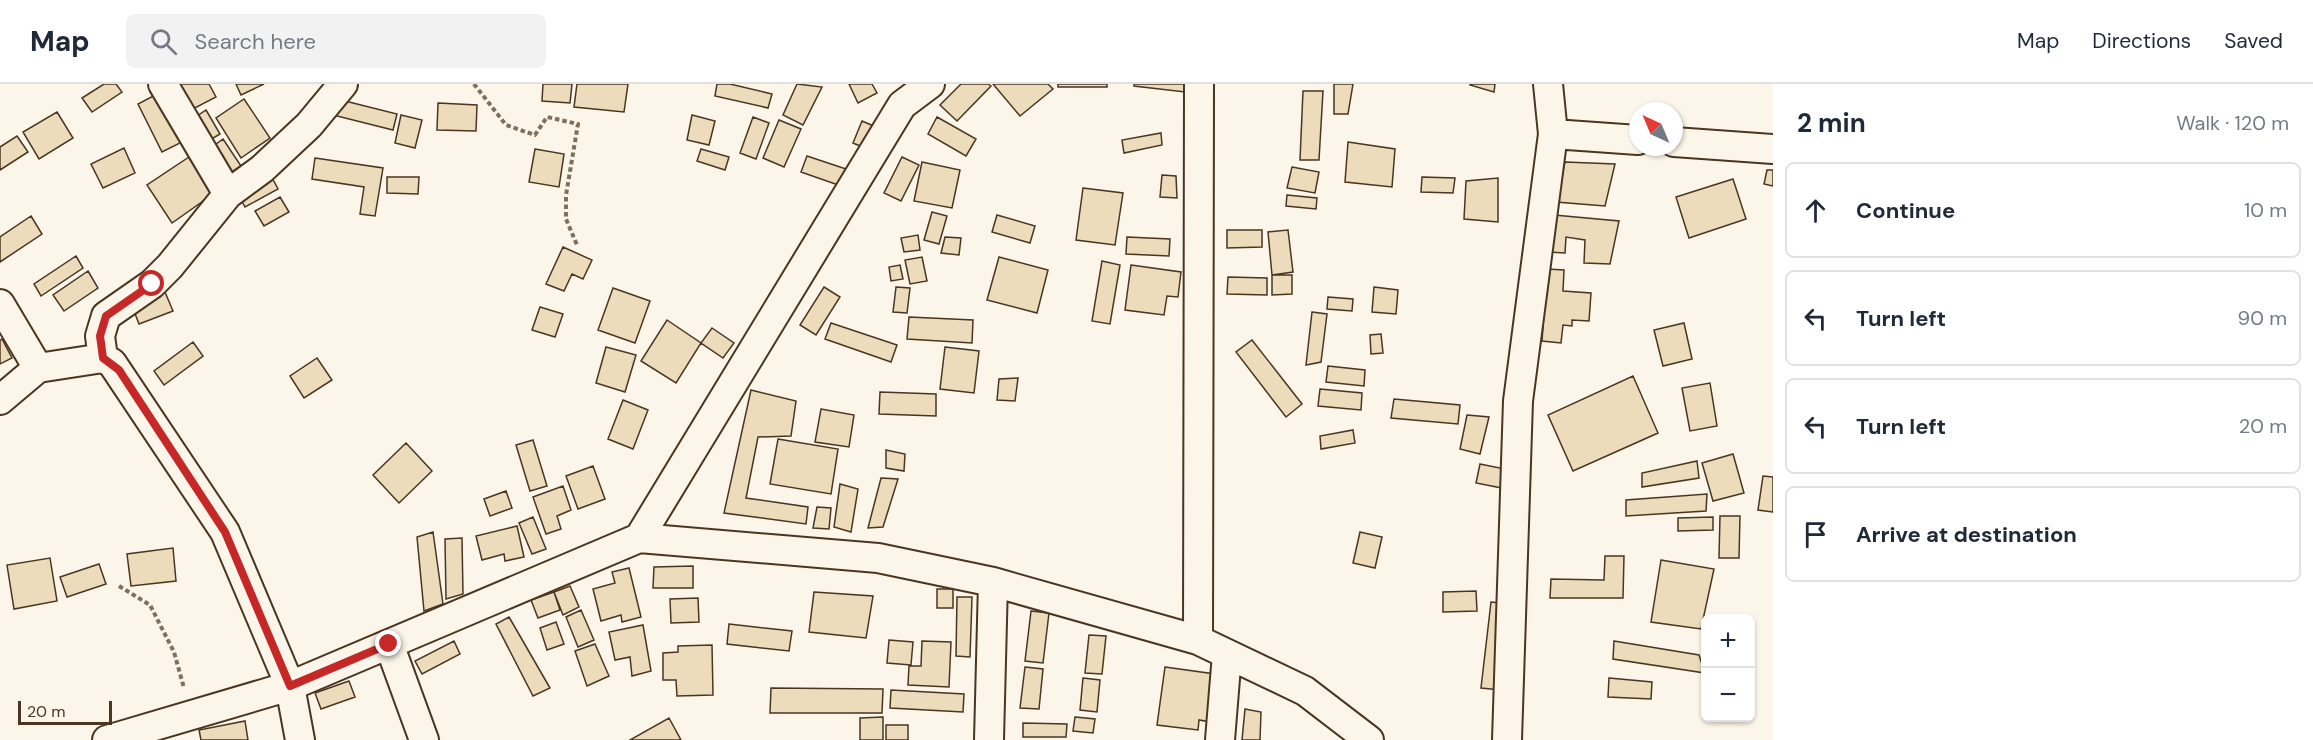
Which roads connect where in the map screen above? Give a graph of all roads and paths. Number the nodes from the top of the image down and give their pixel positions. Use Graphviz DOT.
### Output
graph roads {
  1 [pos="163,84"];
  2 [pos="343,84"];
  3 [pos="474,84"];
  4 [pos="930,84"];
  5 [pos="1199,84"];
  6 [pos="1548,84"];
  7 [pos="896,95"];
  8 [pos="1553,134"];
  9 [pos="1629,139"];
  10 [pos="1683,143"];
  11 [pos="1773,149"];
  12 [pos="228,194"];
  13 [pos="577,245"];
  14 [pos="0,304"];
  15 [pos="103,358"];
  16 [pos="38,369"];
  17 [pos="0,400"];
  18 [pos="639,538"];
  19 [pos="993,582"];
  20 [pos="119,586"];
  21 [pos="1198,640"];
  22 [pos="389,644"];
  23 [pos="1227,654"];
  24 [pos="290,686"];
  25 [pos="192,714"];
  26 [pos="149,734"];
  27 [pos="107,740"];
  28 [pos="300,740"];
  29 [pos="424,740"];
  30 [pos="989,740"];
  31 [pos="1220,740"];
  32 [pos="1369,740"];
  33 [pos="1507,740"];
  1 -- 12 [label="street"];
  2 -- 12 [label="street"];
  3 -- 13 [label="path"];
  4 -- 7 [label="street"];
  5 -- 21 [label="street"];
  6 -- 8 [label="street"];
  7 -- 18 [label="street"];
  8 -- 9 [label="street"];
  8 -- 33 [label="street"];
  10 -- 11 [label="street"];
  12 -- 15 [label="street"];
  14 -- 16 [label="street"];
  15 -- 16 [label="street"];
  15 -- 24 [label="street"];
  16 -- 17 [label="street"];
  18 -- 19 [label="street"];
  18 -- 22 [label="street"];
  19 -- 21 [label="street"];
  19 -- 30 [label="street"];
  20 -- 25 [label="path"];
  21 -- 23 [label="street"];
  22 -- 24 [label="street"];
  22 -- 29 [label="street"];
  23 -- 31 [label="street"];
  23 -- 32 [label="street"];
  24 -- 25 [label="street"];
  24 -- 28 [label="street"];
  25 -- 26 [label="street"];
  26 -- 27 [label="street"];
}
